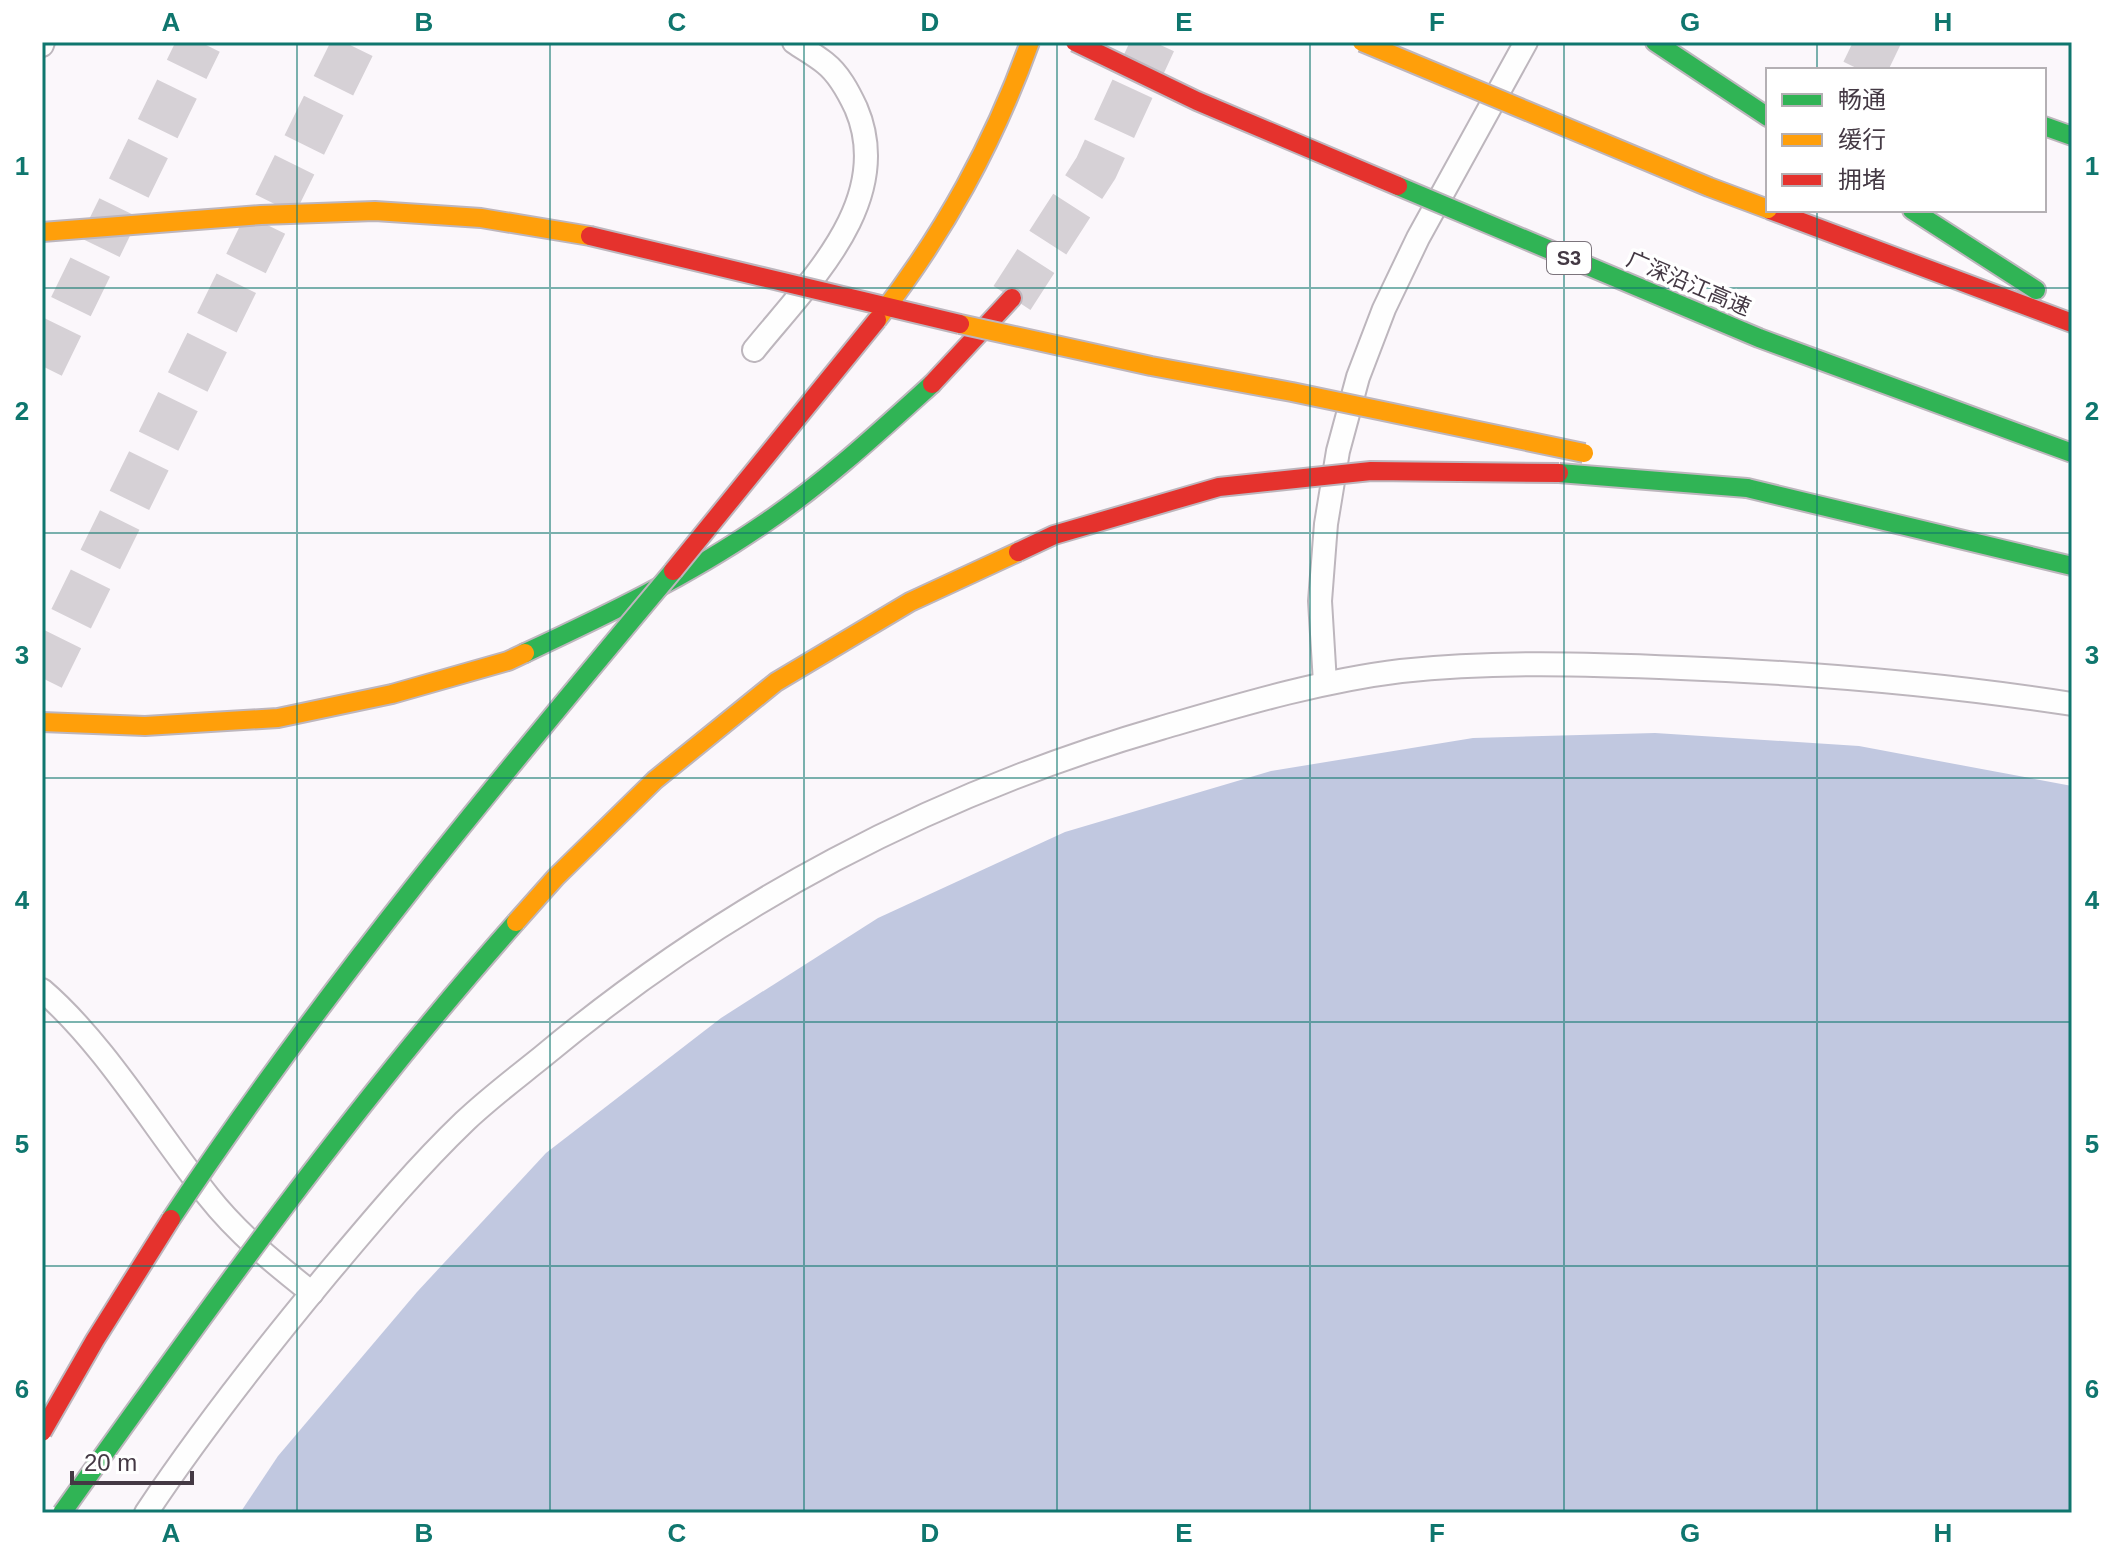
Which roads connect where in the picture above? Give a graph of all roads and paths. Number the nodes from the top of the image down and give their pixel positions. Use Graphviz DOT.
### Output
graph roads {
  1 [pos="794,42"];
  2 [pos="1030,42"];
  3 [pos="1075,42"];
  4 [pos="1362,42"];
  5 [pos="1526,42"];
  6 [pos="1655,42"];
  7 [pos="1766,116"];
  8 [pos="2046,127"];
  9 [pos="2072,136"];
  10 [pos="1766,209"];
  11 [pos="1774,212"];
  12 [pos="1915,212"];
  13 [pos="42,232"];
  14 [pos="1012,298"];
  15 [pos="2072,313"];
  16 [pos="2072,323"];
  17 [pos="754,350"];
  18 [pos="2072,453"];
  19 [pos="1747,488"];
  20 [pos="2072,566"];
  21 [pos="1325,683"];
  22 [pos="2072,704"];
  23 [pos="42,722"];
  24 [pos="42,990"];
  25 [pos="312,1293"];
  26 [pos="42,1432"];
  27 [pos="62,1513"];
  28 [pos="146,1513"];
  1 -- 17 [label="lane"];
  2 -- 26 [label="highway, bridge"];
  3 -- 18 [label="highway, 广深沿江高速 / S3, bridge"];
  4 -- 10 [label="highway, bridge"];
  5 -- 21 [label="lane"];
  6 -- 7 [label="highway"];
  8 -- 9 [label="highway"];
  11 -- 16 [label="highway"];
  12 -- 15 [label="highway"];
  13 -- 19 [label="highway, bridge"];
  14 -- 23 [label="highway"];
  19 -- 20 [label="highway"];
  19 -- 27 [label="highway, bridge"];
  21 -- 22 [label="lane"];
  21 -- 25 [label="lane"];
  24 -- 25 [label="lane"];
  25 -- 28 [label="lane"];
}
